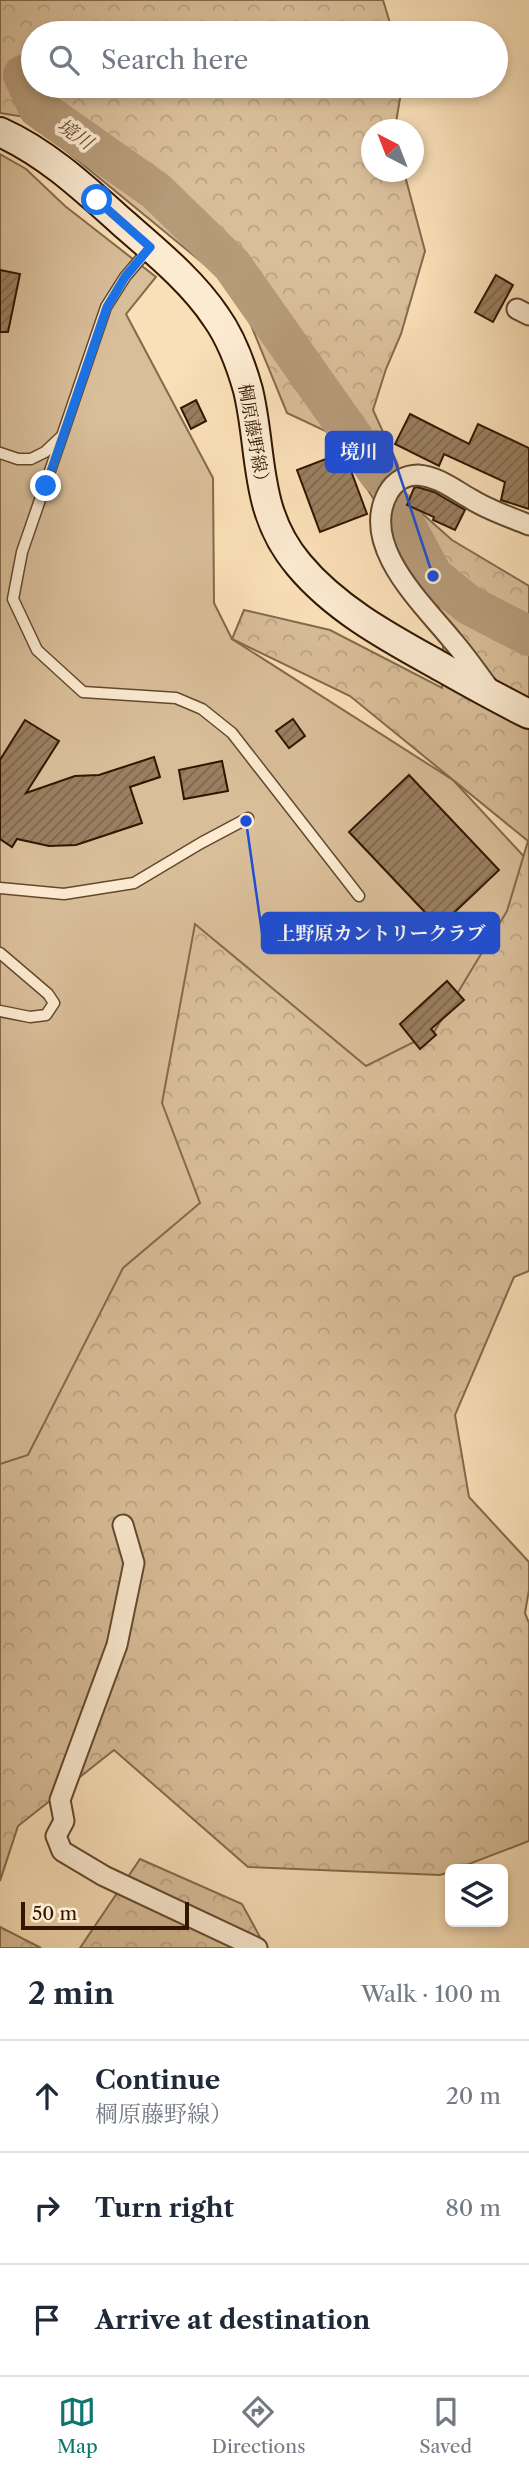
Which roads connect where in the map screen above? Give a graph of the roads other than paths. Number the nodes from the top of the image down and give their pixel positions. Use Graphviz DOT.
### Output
graph roads {
  1 [pos="0,132"];
  2 [pos="150,247"];
  3 [pos="62,436"];
  4 [pos="0,453"];
  5 [pos="529,525"];
  6 [pos="497,699"];
  7 [pos="529,714"];
  8 [pos="248,818"];
  9 [pos="0,888"];
  10 [pos="359,895"];
  11 [pos="0,953"];
  12 [pos="0,1011"];
  13 [pos="123,1525"];
  14 [pos="257,1948"];
  1 -- 2 [label="main road, 棡原藤野線）"];
  2 -- 3 [label="lane"];
  2 -- 6 [label="main road, 棡原藤野線）"];
  3 -- 4 [label="lane"];
  3 -- 10 [label="lane"];
  5 -- 6 [label="street"];
  6 -- 7 [label="main road, 棡原藤野線）"];
  8 -- 9 [label="lane"];
  11 -- 12 [label="lane"];
  13 -- 14 [label="street"];
}
